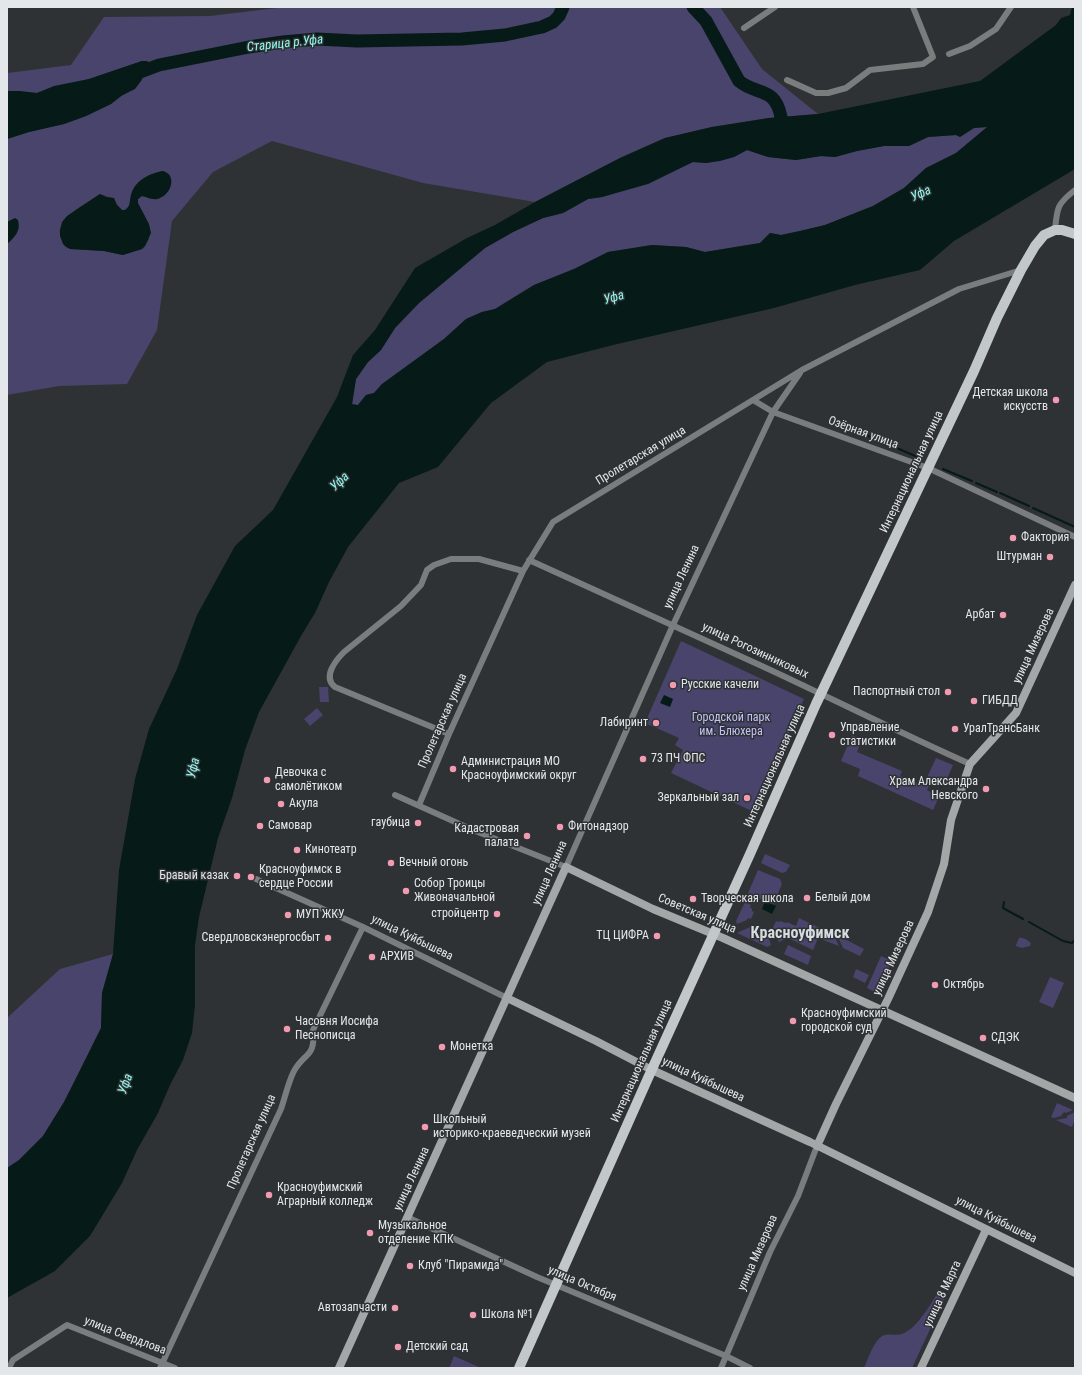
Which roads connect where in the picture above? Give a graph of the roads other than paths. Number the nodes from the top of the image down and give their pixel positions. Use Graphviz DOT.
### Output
graph roads {
  1 [pos="776,7"];
  2 [pos="913,7"];
  3 [pos="1011,7"];
  4 [pos="744,28"];
  5 [pos="949,54"];
  6 [pos="787,80"];
  7 [pos="1075,190"];
  8 [pos="1056,230"];
  9 [pos="1075,234"];
  10 [pos="1021,270"];
  11 [pos="802,370"];
  12 [pos="753,400"];
  13 [pos="773,412"];
  14 [pos="928,468"];
  15 [pos="1075,536"];
  16 [pos="529,560"];
  17 [pos="523,571"];
  18 [pos="1075,585"];
  19 [pos="673,625"];
  20 [pos="822,694"];
  21 [pos="449,734"];
  22 [pos="970,764"];
  23 [pos="395,796"];
  24 [pos="419,806"];
  25 [pos="566,867"];
  26 [pos="256,879"];
  27 [pos="362,927"];
  28 [pos="714,934"];
  29 [pos="507,998"];
  30 [pos="882,1010"];
  31 [pos="652,1070"];
  32 [pos="1075,1098"];
  33 [pos="817,1146"];
  34 [pos="407,1217"];
  35 [pos="986,1230"];
  36 [pos="1075,1273"];
  37 [pos="556,1284"];
  38 [pos="726,1356"];
  39 [pos="161,1365"];
  40 [pos="9,1368"];
  41 [pos="175,1368"];
  42 [pos="339,1368"];
  43 [pos="519,1368"];
  44 [pos="721,1368"];
  45 [pos="750,1368"];
  46 [pos="921,1368"];
  1 -- 4 [label="street"];
  2 -- 6 [label="street"];
  3 -- 5 [label="street"];
  7 -- 8 [label="street"];
  8 -- 9 [label="main road"];
  8 -- 10 [label="main road, Интернациональная улица"];
  10 -- 11 [label="street, Пролетарская улица"];
  10 -- 14 [label="main road, Интернациональная улица"];
  11 -- 12 [label="street, Пролетарская улица"];
  11 -- 13 [label="street, улица Ленина"];
  12 -- 13 [label="street, Озёрная улица"];
  12 -- 16 [label="street, Пролетарская улица"];
  13 -- 14 [label="street, Озёрная улица"];
  13 -- 19 [label="street, улица Ленина"];
  14 -- 15 [label="street, Озёрная улица"];
  14 -- 20 [label="main road, Интернациональная улица"];
  16 -- 17 [label="street, Пролетарская улица"];
  16 -- 19 [label="street, улица Рогозинниковых"];
  17 -- 21 [label="street, Пролетарская улица"];
  17 -- 21 [label="street"];
  18 -- 22 [label="main road, улица Мизерова"];
  19 -- 20 [label="street, улица Рогозинниковых"];
  19 -- 25 [label="street, улица Ленина"];
  20 -- 22 [label="street, улица Рогозинниковых"];
  20 -- 28 [label="main road, Интернациональная улица"];
  21 -- 24 [label="street, Пролетарская улица"];
  22 -- 30 [label="main road, улица Мизерова"];
  23 -- 24 [label="street, Советская улица"];
  24 -- 25 [label="street, Советская улица"];
  25 -- 28 [label="main road, Советская улица"];
  25 -- 29 [label="main road, улица Ленина"];
  26 -- 27 [label="street, улица Куйбышева"];
  27 -- 29 [label="street, улица Куйбышева"];
  27 -- 39 [label="street, Пролетарская улица"];
  28 -- 30 [label="main road, Советская улица"];
  28 -- 31 [label="main road, Интернациональная улица"];
  29 -- 31 [label="main road, улица Куйбышева"];
  29 -- 34 [label="main road, улица Ленина"];
  30 -- 32 [label="main road, Советская улица"];
  30 -- 33 [label="main road, улица Мизерова"];
  31 -- 33 [label="main road, улица Куйбышева"];
  31 -- 37 [label="main road, Интернациональная улица"];
  33 -- 35 [label="main road, улица Куйбышева"];
  33 -- 38 [label="street, улица Мизерова"];
  34 -- 37 [label="street, улица Октября"];
  34 -- 42 [label="main road, улица Ленина"];
  35 -- 36 [label="main road, улица Куйбышева"];
  35 -- 46 [label="main road, улица 8 Марта"];
  37 -- 38 [label="street, улица Октября"];
  37 -- 43 [label="main road, Интернациональная улица"];
  38 -- 44 [label="street, улица Мизерова"];
  38 -- 45 [label="street, улица Октября"];
  39 -- 40 [label="street, улица Свердлова"];
  39 -- 41 [label="street, улица Свердлова"];
}
